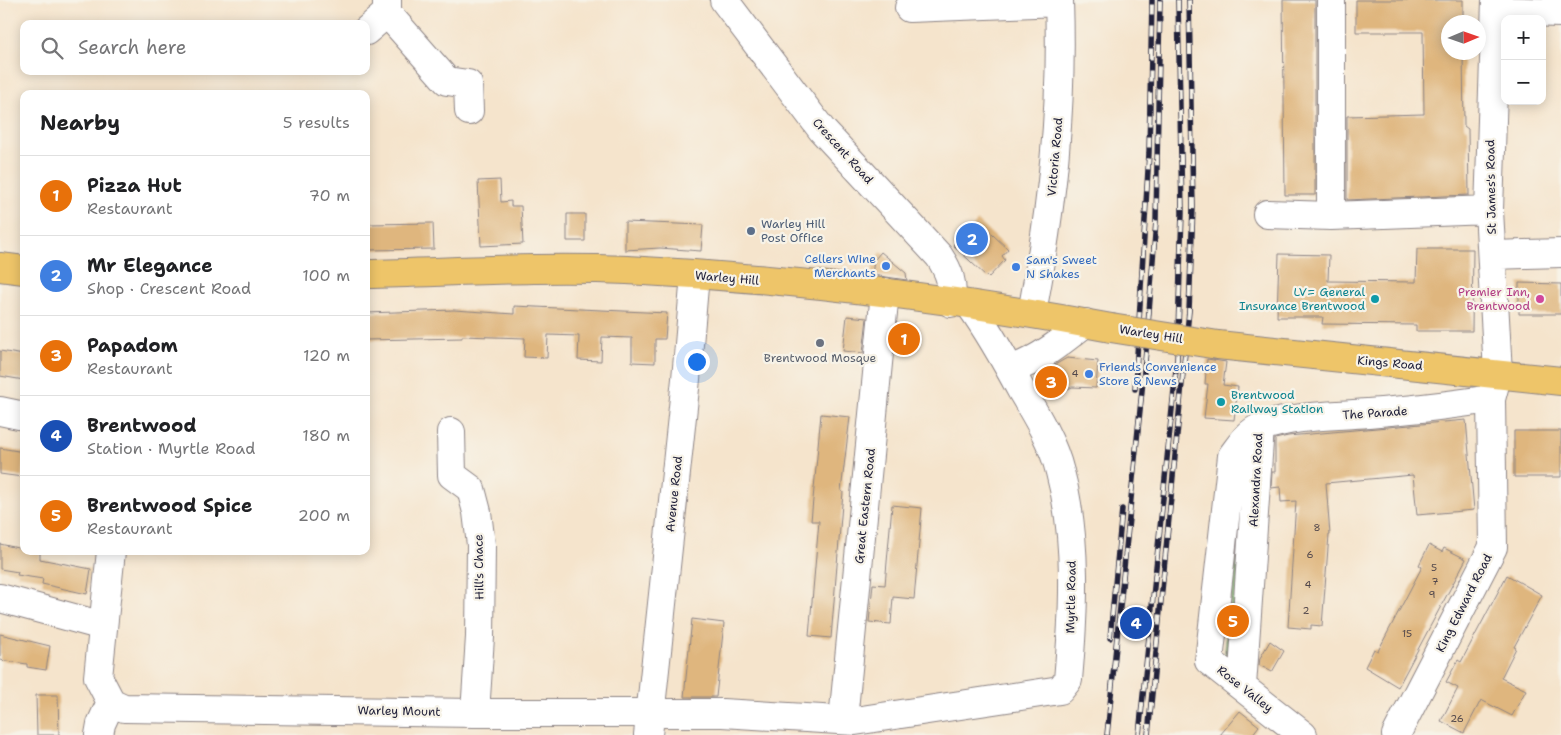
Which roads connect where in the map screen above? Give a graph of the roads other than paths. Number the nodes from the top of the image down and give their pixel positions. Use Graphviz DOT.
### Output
graph roads {
  1 [pos="724,0"];
  2 [pos="1331,0"];
  3 [pos="1059,1"];
  4 [pos="1497,6"];
  5 [pos="387,7"];
  6 [pos="909,8"];
  7 [pos="1561,13"];
  8 [pos="370,26"];
  9 [pos="469,111"];
  10 [pos="1489,210"];
  11 [pos="1267,214"];
  12 [pos="1331,216"];
  13 [pos="1561,253"];
  14 [pos="1493,255"];
  15 [pos="0,268"];
  16 [pos="20,270"];
  17 [pos="370,274"];
  18 [pos="695,275"];
  19 [pos="885,292"];
  20 [pos="960,304"];
  21 [pos="1032,313"];
  22 [pos="1085,323"];
  23 [pos="1218,345"];
  24 [pos="1010,370"];
  25 [pos="1498,373"];
  26 [pos="1561,381"];
  27 [pos="1491,399"];
  28 [pos="0,411"];
  29 [pos="20,415"];
  30 [pos="1260,427"];
  31 [pos="451,432"];
  32 [pos="111,555"];
  33 [pos="0,598"];
  34 [pos="103,626"];
  35 [pos="1209,661"];
  36 [pos="1242,686"];
  37 [pos="111,702"];
  38 [pos="475,713"];
  39 [pos="843,720"];
  40 [pos="650,724"];
  41 [pos="99,735"];
  42 [pos="1303,735"];
  43 [pos="1396,735"];
  1 -- 20 [label="street, Crescent Road"];
  2 -- 12 [label="street"];
  3 -- 6 [label="street"];
  3 -- 21 [label="street, Victoria Road"];
  4 -- 7 [label="street"];
  4 -- 10 [label="street, St James's Road"];
  5 -- 8 [label="street"];
  5 -- 9 [label="street"];
  10 -- 12 [label="street"];
  10 -- 14 [label="street, St James's Road"];
  11 -- 12 [label="street"];
  13 -- 14 [label="street"];
  14 -- 25 [label="street, St James's Road"];
  15 -- 16 [label="main road"];
  17 -- 18 [label="main road, Warley Hill"];
  18 -- 19 [label="main road, Warley Hill"];
  18 -- 40 [label="street, Avenue Road"];
  19 -- 20 [label="main road, Warley Hill"];
  19 -- 39 [label="street, Great Eastern Road"];
  20 -- 21 [label="main road, Warley Hill"];
  20 -- 24 [label="street, Myrtle Road"];
  21 -- 22 [label="main road, Warley Hill"];
  22 -- 23 [label="main road, Warley Hill, bridge"];
  22 -- 24 [label="street"];
  23 -- 25 [label="main road, Kings Road"];
  24 -- 39 [label="street, Myrtle Road"];
  25 -- 26 [label="main road, Kings Road"];
  25 -- 27 [label="street, King Edward Road"];
  27 -- 30 [label="street, The Parade"];
  27 -- 43 [label="street, King Edward Road"];
  28 -- 29 [label="street"];
  30 -- 35 [label="street, Alexandra Road"];
  30 -- 36 [label="street, Alexandra Road"];
  31 -- 38 [label="street, Hill's Chace"];
  32 -- 34 [label="street"];
  33 -- 34 [label="street"];
  34 -- 37 [label="street"];
  35 -- 36 [label="street, Rose Valley"];
  36 -- 42 [label="street, Rose Valley"];
  37 -- 38 [label="street, Warley Mount"];
  37 -- 41 [label="street"];
  38 -- 40 [label="street, Warley Mount"];
  39 -- 40 [label="street, Warley Mount"];
}
